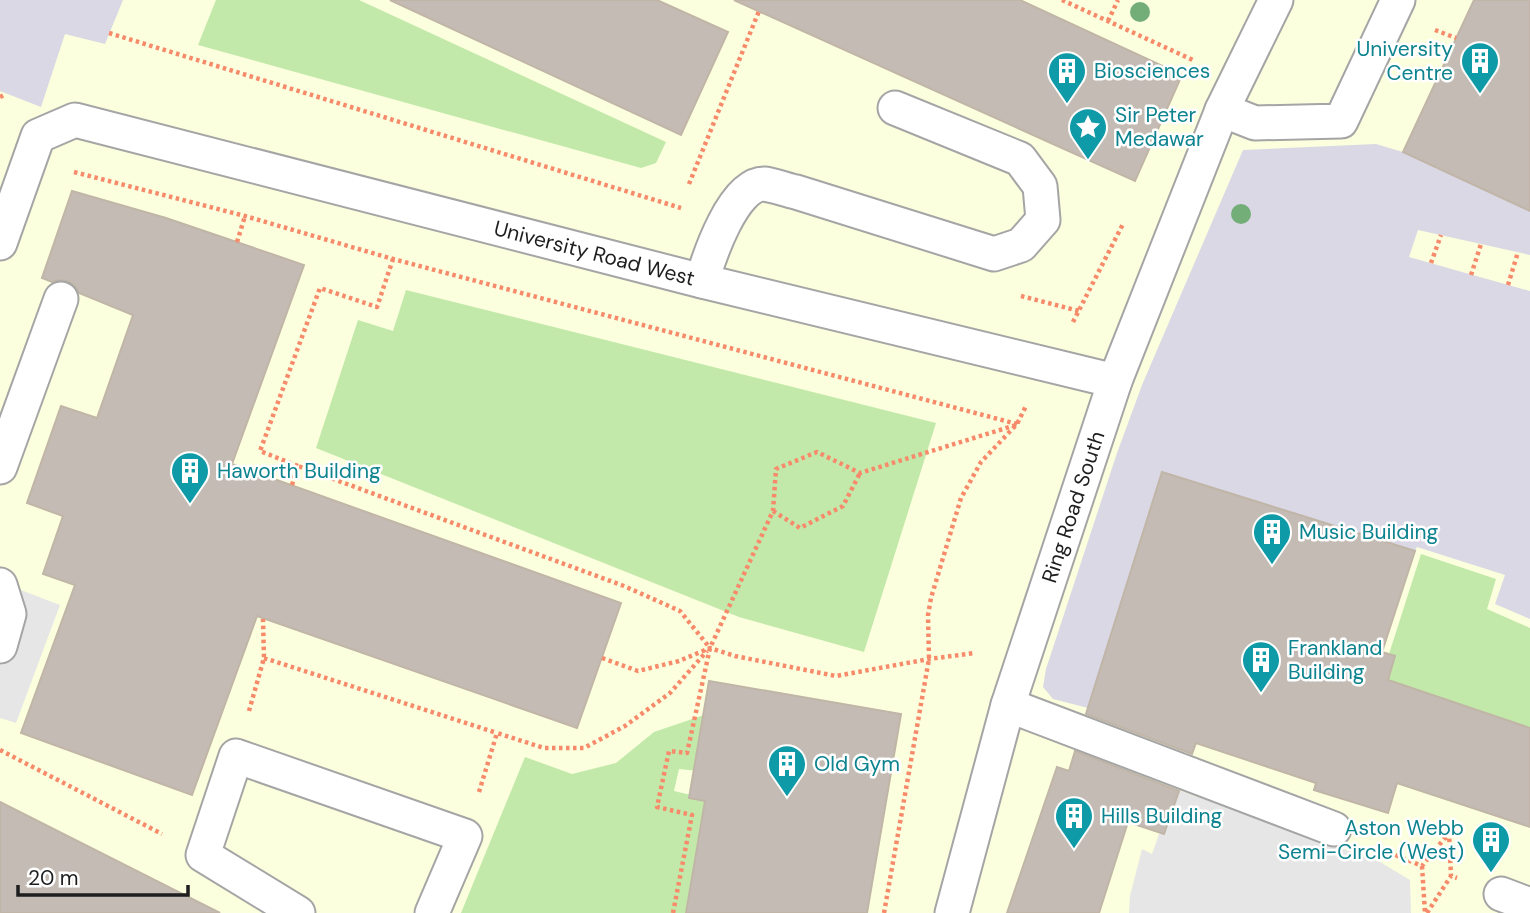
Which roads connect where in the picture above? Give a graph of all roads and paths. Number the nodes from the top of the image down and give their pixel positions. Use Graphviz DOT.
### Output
graph roads {
  1 [pos="1062,0"];
  2 [pos="1110,0"];
  3 [pos="1118,0"];
  4 [pos="1276,0"];
  5 [pos="1398,0"];
  6 [pos="1114,10"];
  7 [pos="759,11"];
  8 [pos="1108,21"];
  9 [pos="1430,28"];
  10 [pos="109,33"];
  11 [pos="1456,38"];
  12 [pos="1203,65"];
  13 [pos="6,93"];
  14 [pos="0,97"];
  15 [pos="895,108"];
  16 [pos="1222,110"];
  17 [pos="63,169"];
  18 [pos="680,207"];
  19 [pos="245,216"];
  20 [pos="726,220"];
  21 [pos="1441,235"];
  22 [pos="237,242"];
  23 [pos="0,243"];
  24 [pos="1481,244"];
  25 [pos="1518,252"];
  26 [pos="394,259"];
  27 [pos="1431,264"];
  28 [pos="1471,275"];
  29 [pos="702,281"];
  30 [pos="1508,285"];
  31 [pos="1013,294"];
  32 [pos="61,299"];
  33 [pos="1079,311"];
  34 [pos="1115,381"];
  35 [pos="298,466"];
  36 [pos="0,467"];
  37 [pos="860,473"];
  38 [pos="292,485"];
  39 [pos="773,511"];
  40 [pos="0,584"];
  41 [pos="263,619"];
  42 [pos="0,646"];
  43 [pos="710,648"];
  44 [pos="976,653"];
  45 [pos="264,657"];
  46 [pos="602,658"];
  47 [pos="929,659"];
  48 [pos="1008,705"];
  49 [pos="497,733"];
  50 [pos="0,750"];
  51 [pos="236,756"];
  52 [pos="1334,829"];
  53 [pos="465,836"];
  54 [pos="203,855"];
  55 [pos="1407,861"];
  56 [pos="1422,866"];
  57 [pos="1451,876"];
  58 [pos="1461,880"];
  59 [pos="298,913"];
  60 [pos="432,913"];
  61 [pos="673,913"];
  62 [pos="884,913"];
  63 [pos="952,913"];
  64 [pos="1426,913"];
  1 -- 8 [label="path"];
  2 -- 6 [label="path"];
  3 -- 6 [label="path"];
  4 -- 16 [label="lane, Ring Road South"];
  5 -- 16 [label="lane"];
  6 -- 8 [label="path"];
  7 -- 18 [label="path"];
  8 -- 12 [label="path"];
  9 -- 11 [label="path"];
  10 -- 18 [label="path"];
  13 -- 14 [label="path"];
  15 -- 20 [label="lane"];
  16 -- 34 [label="lane, Ring Road South"];
  17 -- 19 [label="path"];
  18 -- 20 [label="path"];
  19 -- 22 [label="path"];
  19 -- 26 [label="path"];
  20 -- 29 [label="lane"];
  21 -- 27 [label="path"];
  23 -- 29 [label="lane, University Road West"];
  24 -- 28 [label="path"];
  25 -- 30 [label="path"];
  26 -- 35 [label="path"];
  26 -- 37 [label="path"];
  29 -- 34 [label="lane, University Road West"];
  31 -- 33 [label="path"];
  32 -- 36 [label="lane"];
  34 -- 48 [label="lane, Ring Road South"];
  35 -- 38 [label="path"];
  35 -- 43 [label="path"];
  37 -- 39 [label="path"];
  37 -- 39 [label="path"];
  39 -- 43 [label="path"];
  40 -- 42 [label="lane"];
  41 -- 45 [label="path"];
  43 -- 46 [label="path"];
  43 -- 47 [label="path"];
  43 -- 49 [label="path"];
  43 -- 61 [label="path"];
  44 -- 47 [label="path"];
  45 -- 49 [label="path"];
  45 -- 51 [label="path"];
  47 -- 62 [label="path"];
  48 -- 52 [label="lane"];
  48 -- 63 [label="lane, Ring Road South"];
  49 -- 53 [label="path"];
  50 -- 54 [label="path"];
  51 -- 53 [label="lane"];
  51 -- 54 [label="lane"];
  53 -- 60 [label="lane"];
  54 -- 59 [label="lane"];
  55 -- 56 [label="path"];
  56 -- 57 [label="path"];
  56 -- 64 [label="path"];
  57 -- 58 [label="path"];
  57 -- 64 [label="path"];
}
